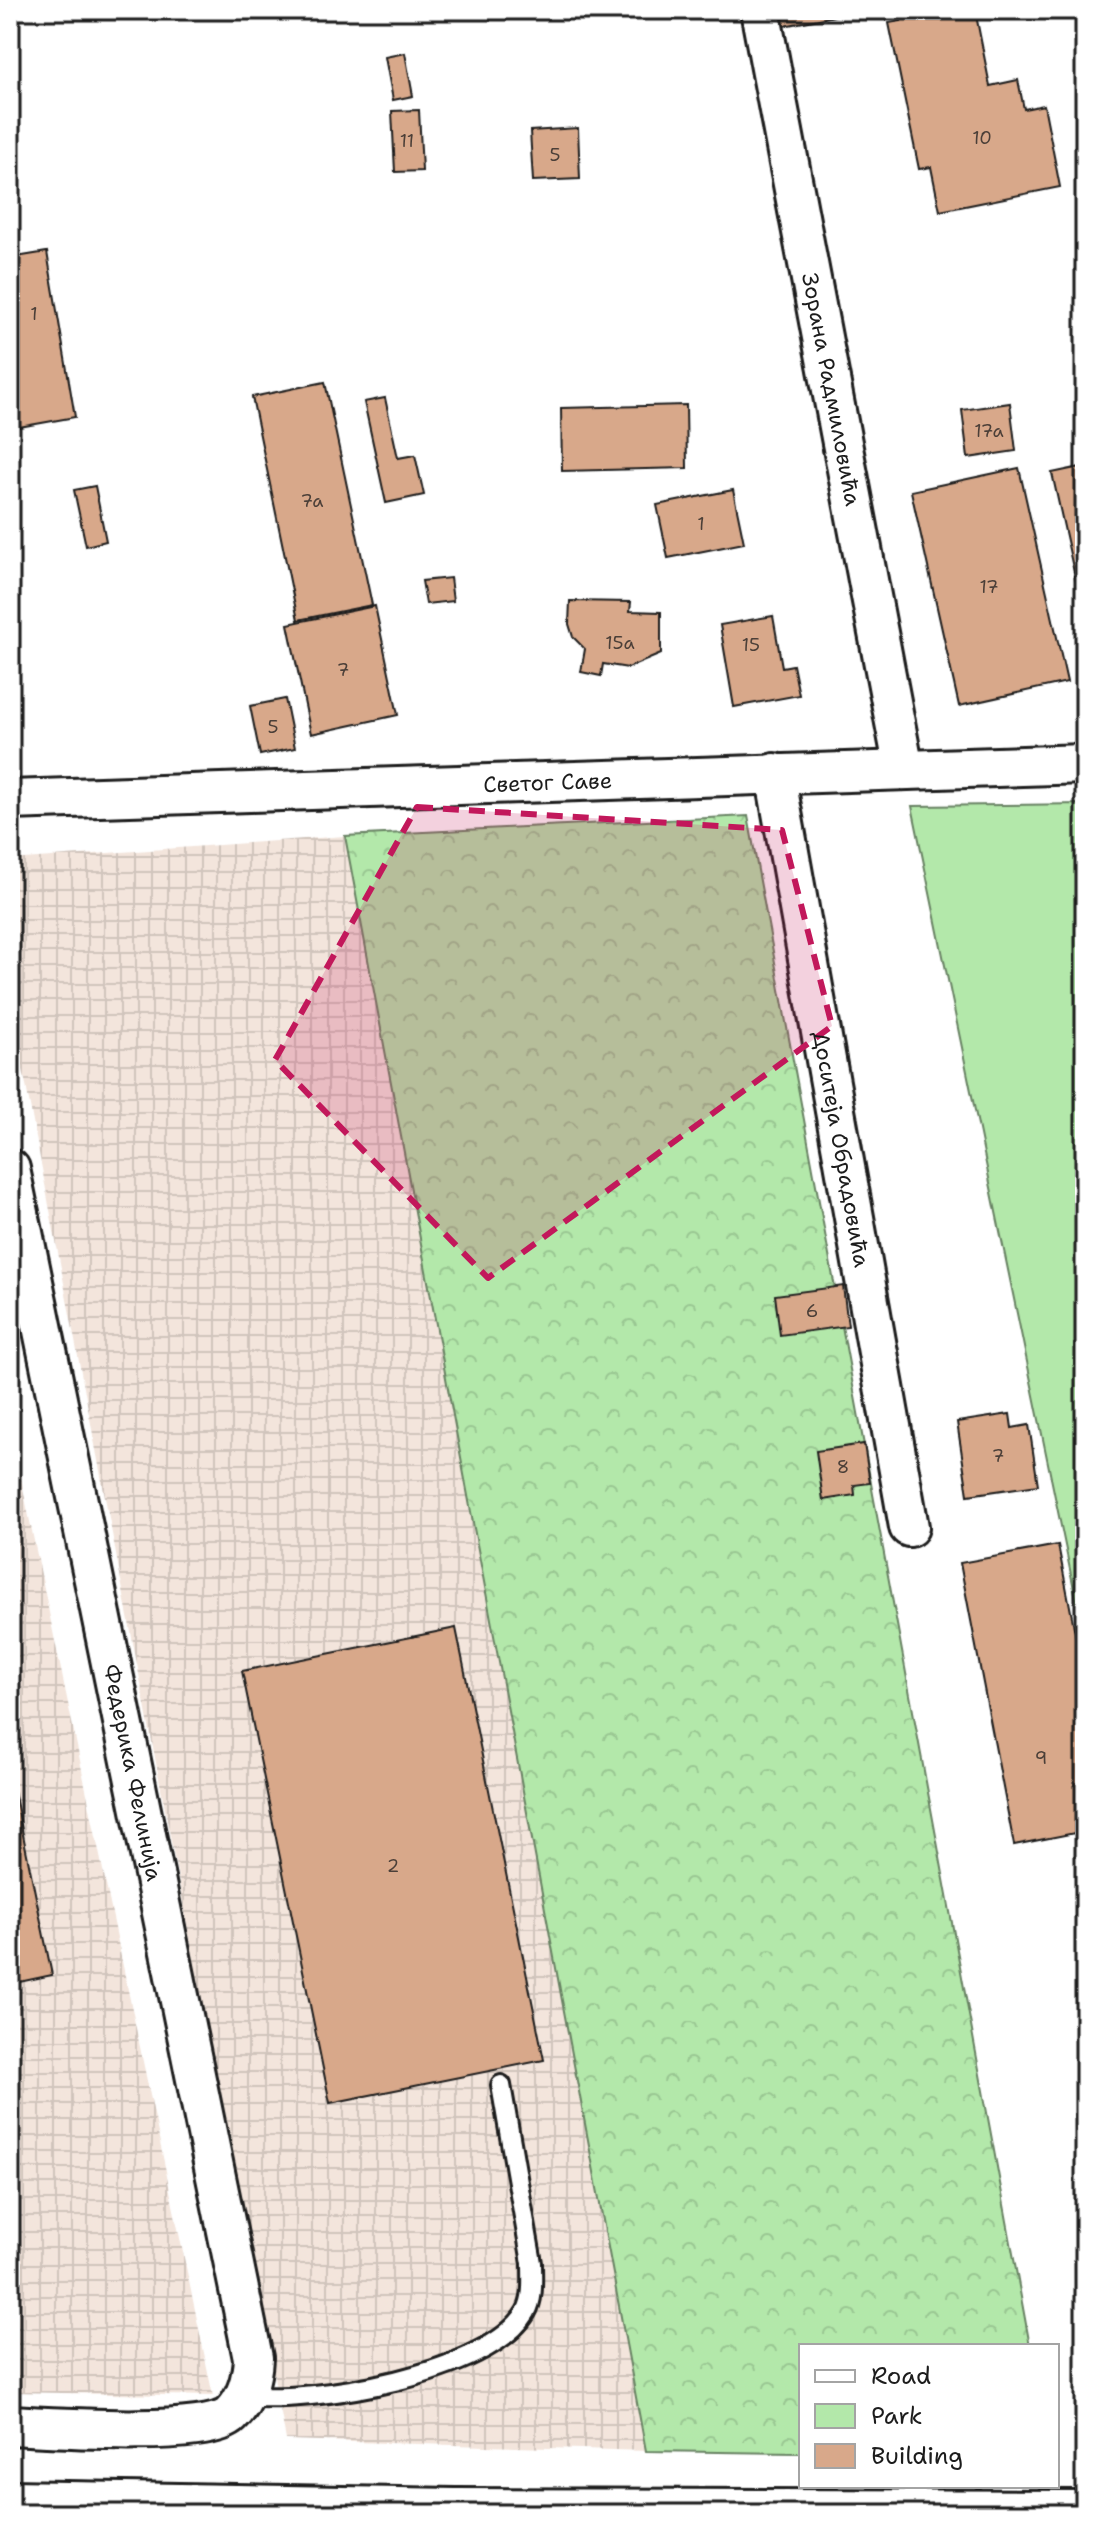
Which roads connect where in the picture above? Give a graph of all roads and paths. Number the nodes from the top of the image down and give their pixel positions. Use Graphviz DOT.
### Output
graph roads {
  1 [pos="760,10"];
  2 [pos="1085,764"];
  3 [pos="904,770"];
  4 [pos="775,773"];
  5 [pos="10,800"];
  6 [pos="10,1169"];
  7 [pos="909,1527"];
  8 [pos="501,2085"];
  9 [pos="248,2386"];
  10 [pos="10,2425"];
  11 [pos="10,2503"];
  12 [pos="1085,2513"];
  1 -- 3 [label="street, Зорана Радмиловића"];
  2 -- 3 [label="street, Светог Саве"];
  3 -- 4 [label="street, Светог Саве"];
  4 -- 5 [label="street, Светог Саве"];
  4 -- 7 [label="street, Доситеја Обрадовића"];
  6 -- 9 [label="street, Федерика Фелинија"];
  8 -- 9 [label="lane"];
  9 -- 10 [label="street"];
  11 -- 12 [label="highway"];
}
